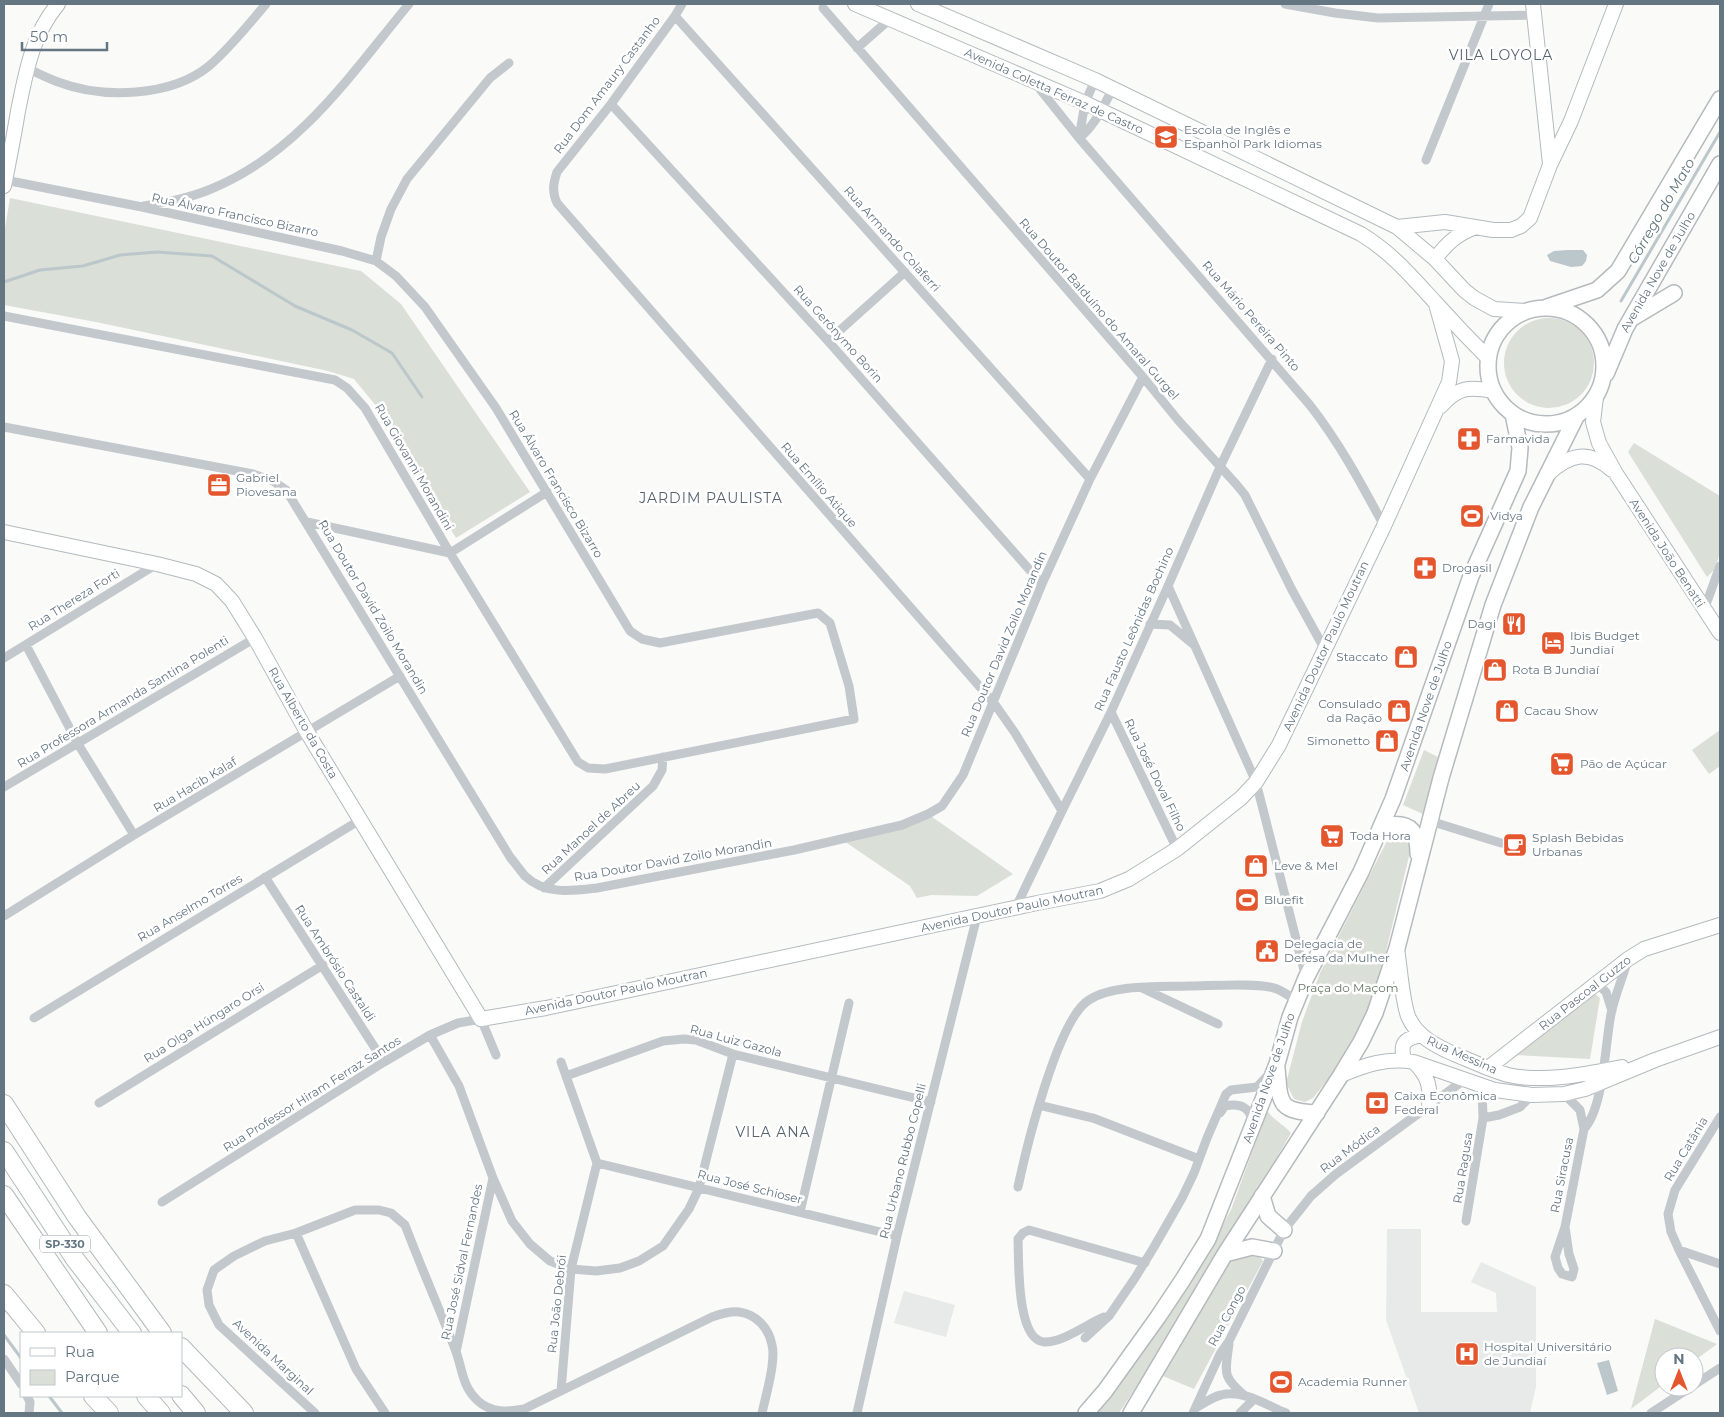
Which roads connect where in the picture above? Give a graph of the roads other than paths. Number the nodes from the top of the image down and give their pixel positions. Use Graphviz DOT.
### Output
graph roads {
  1 [pos="58,4"];
  2 [pos="266,4"];
  3 [pos="409,4"];
  4 [pos="682,4"];
  5 [pos="855,4"];
  6 [pos="918,4"];
  7 [pos="1285,4"];
  8 [pos="1489,4"];
  9 [pos="1616,4"];
  10 [pos="823,8"];
  11 [pos="1335,9"];
  12 [pos="1534,9"];
  13 [pos="675,16"];
  14 [pos="1483,17"];
  15 [pos="890,19"];
  16 [pos="857,48"];
  17 [pos="509,63"];
  18 [pos="27,68"];
  19 [pos="1095,80"];
  20 [pos="1033,81"];
  21 [pos="1112,88"];
  22 [pos="1720,99"];
  23 [pos="1085,102"];
  24 [pos="611,104"];
  25 [pos="1101,111"];
  26 [pos="1079,138"];
  27 [pos="1426,160"];
  28 [pos="1720,164"];
  29 [pos="1550,165"];
  30 [pos="554,182"];
  31 [pos="4,183"];
  32 [pos="142,207"];
  33 [pos="1397,227"];
  34 [pos="1477,227"];
  35 [pos="1435,259"];
  36 [pos="376,261"];
  37 [pos="904,272"];
  38 [pos="1674,293"];
  39 [pos="1436,304"];
  40 [pos="1544,308"];
  41 [pos="1527,311"];
  42 [pos="4,316"];
  43 [pos="1630,319"];
  44 [pos="828,341"];
  45 [pos="1488,358"];
  46 [pos="1272,359"];
  47 [pos="1143,377"];
  48 [pos="1494,391"];
  49 [pos="1599,391"];
  50 [pos="1436,412"];
  51 [pos="1513,414"];
  52 [pos="1576,417"];
  53 [pos="4,427"];
  54 [pos="1220,466"];
  55 [pos="1615,472"];
  56 [pos="1547,476"];
  57 [pos="1090,479"];
  58 [pos="547,492"];
  59 [pos="306,522"];
  60 [pos="1384,526"];
  61 [pos="4,532"];
  62 [pos="450,553"];
  63 [pos="157,564"];
  64 [pos="1720,566"];
  65 [pos="1042,584"];
  66 [pos="1168,586"];
  67 [pos="1704,610"];
  68 [pos="1150,624"];
  69 [pos="1720,633"];
  70 [pos="255,638"];
  71 [pos="26,645"];
  72 [pos="1197,648"];
  73 [pos="1324,648"];
  74 [pos="4,658"];
  75 [pos="400,676"];
  76 [pos="994,703"];
  77 [pos="1111,712"];
  78 [pos="307,732"];
  79 [pos="78,744"];
  80 [pos="663,757"];
  81 [pos="1256,782"];
  82 [pos="4,787"];
  83 [pos="1062,811"];
  84 [pos="360,820"];
  85 [pos="1430,821"];
  86 [pos="134,835"];
  87 [pos="1378,835"];
  88 [pos="1501,843"];
  89 [pos="1177,849"];
  90 [pos="1418,863"];
  91 [pos="266,876"];
  92 [pos="544,888"];
  93 [pos="1016,908"];
  94 [pos="4,916"];
  95 [pos="977,916"];
  96 [pos="1720,925"];
  97 [pos="1397,948"];
  98 [pos="1628,958"];
  99 [pos="322,965"];
  100 [pos="1306,978"];
  101 [pos="1596,983"];
  102 [pos="1139,987"];
  103 [pos="1297,1001"];
  104 [pos="849,1003"];
  105 [pos="1612,1011"];
  106 [pos="34,1018"];
  107 [pos="480,1019"];
  108 [pos="1218,1024"];
  109 [pos="1421,1035"];
  110 [pos="430,1036"];
  111 [pos="1720,1037"];
  112 [pos="733,1054"];
  113 [pos="496,1055"];
  114 [pos="1409,1061"];
  115 [pos="384,1062"];
  116 [pos="561,1062"];
  117 [pos="1277,1064"];
  118 [pos="1488,1068"];
  119 [pos="1341,1075"];
  120 [pos="566,1076"];
  121 [pos="1602,1076"];
  122 [pos="831,1078"];
  123 [pos="1464,1080"];
  124 [pos="1482,1086"];
  125 [pos="1564,1094"];
  126 [pos="1532,1095"];
  127 [pos="932,1102"];
  128 [pos="99,1103"];
  129 [pos="4,1104"];
  130 [pos="1039,1105"];
  131 [pos="1428,1106"];
  132 [pos="1596,1106"];
  133 [pos="1580,1110"];
  134 [pos="1317,1113"];
  135 [pos="1720,1117"];
  136 [pos="1484,1118"];
  137 [pos="1215,1119"];
  138 [pos="1253,1127"];
  139 [pos="1584,1129"];
  140 [pos="4,1151"];
  141 [pos="1199,1159"];
  142 [pos="597,1163"];
  143 [pos="493,1178"];
  144 [pos="1018,1186"];
  145 [pos="698,1188"];
  146 [pos="4,1195"];
  147 [pos="1262,1196"];
  148 [pos="162,1202"];
  149 [pos="800,1212"];
  150 [pos="1466,1221"];
  151 [pos="1565,1227"];
  152 [pos="1284,1230"];
  153 [pos="296,1233"];
  154 [pos="897,1236"];
  155 [pos="1679,1250"];
  156 [pos="1274,1251"];
  157 [pos="1225,1254"];
  158 [pos="1145,1263"];
  159 [pos="1720,1264"];
  160 [pos="571,1269"];
  161 [pos="4,1294"];
  162 [pos="138,1302"];
  163 [pos="1109,1316"];
  164 [pos="1720,1330"];
  165 [pos="35,1332"];
  166 [pos="97,1332"];
  167 [pos="131,1332"];
  168 [pos="161,1332"];
  169 [pos="167,1332"];
  170 [pos="1085,1338"];
  171 [pos="1229,1341"];
  172 [pos="182,1348"];
  173 [pos="456,1352"];
  174 [pos="4,1359"];
  175 [pos="182,1360"];
  176 [pos="1720,1368"];
  177 [pos="1704,1378"];
  178 [pos="20,1383"];
  179 [pos="561,1391"];
  180 [pos="182,1396"];
  181 [pos="28,1397"];
  182 [pos="94,1397"];
  183 [pos="147,1397"];
  184 [pos="1676,1397"];
  185 [pos="1250,1398"];
  186 [pos="1264,1409"];
  187 [pos="1194,1410"];
  188 [pos="29,1413"];
  189 [pos="109,1413"];
  190 [pos="161,1413"];
  191 [pos="196,1413"];
  192 [pos="228,1413"];
  193 [pos="244,1413"];
  194 [pos="315,1413"];
  195 [pos="385,1413"];
  196 [pos="762,1413"];
  197 [pos="857,1413"];
  198 [pos="1086,1413"];
  199 [pos="1131,1413"];
  200 [pos="1240,1413"];
  201 [pos="1286,1413"];
  202 [pos="1651,1413"];
  1 -- 18 [label="street"];
  2 -- 18 [label="street"];
  3 -- 32 [label="street"];
  4 -- 13 [label="street, Rua Dom Amaury Castanho"];
  5 -- 15 [label="street, Avenida Coletta Ferraz de Castro"];
  6 -- 19 [label="street, Avenida Coletta Ferraz de Castro"];
  7 -- 11 [label="street"];
  8 -- 14 [label="street"];
  9 -- 29 [label="street"];
  10 -- 16 [label="street, Rua Doutor Balduíno do Amaral Gurgel"];
  11 -- 14 [label="street"];
  12 -- 14 [label="street"];
  12 -- 29 [label="street"];
  13 -- 24 [label="street, Rua Dom Amaury Castanho"];
  13 -- 37 [label="street, Rua Armando Colaferri"];
  14 -- 27 [label="street"];
  15 -- 16 [label="street"];
  15 -- 20 [label="street, Avenida Coletta Ferraz de Castro"];
  16 -- 47 [label="street, Rua Doutor Balduíno do Amaral Gurgel"];
  17 -- 36 [label="street"];
  18 -- 31 [label="street"];
  19 -- 21 [label="street, Avenida Coletta Ferraz de Castro"];
  19 -- 23 [label="street"];
  20 -- 23 [label="street, Avenida Coletta Ferraz de Castro"];
  20 -- 26 [label="street, Rua Mário Pereira Pinto"];
  21 -- 25 [label="street"];
  21 -- 33 [label="street, Avenida Coletta Ferraz de Castro"];
  22 -- 40 [label="main road"];
  23 -- 25 [label="street, Avenida Coletta Ferraz de Castro"];
  23 -- 26 [label="street"];
  24 -- 30 [label="street, Rua Dom Amaury Castanho"];
  24 -- 44 [label="street, Rua Gerônymo Borin"];
  25 -- 26 [label="street"];
  25 -- 39 [label="street, Avenida Coletta Ferraz de Castro"];
  26 -- 46 [label="street, Rua Mário Pereira Pinto"];
  28 -- 43 [label="main road, Avenida Nove de Julho"];
  29 -- 34 [label="street"];
  30 -- 76 [label="street, Rua Emílio Atique"];
  31 -- 32 [label="street, Rua Álvaro Francisco Bizarro"];
  32 -- 36 [label="street, Rua Álvaro Francisco Bizarro"];
  33 -- 34 [label="street"];
  33 -- 35 [label="street, Avenida Coletta Ferraz de Castro"];
  34 -- 35 [label="street"];
  35 -- 41 [label="street, Avenida Coletta Ferraz de Castro"];
  36 -- 58 [label="street, Rua Álvaro Francisco Bizarro"];
  37 -- 44 [label="street"];
  37 -- 57 [label="street, Rua Armando Colaferri"];
  38 -- 43 [label="main road"];
  39 -- 45 [label="street, Avenida Coletta Ferraz de Castro"];
  39 -- 50 [label="street, Avenida Doutor Paulo Moutran"];
  40 -- 41 [label="main road"];
  40 -- 49 [label="main road"];
  41 -- 45 [label="main road"];
  42 -- 62 [label="street, Rua Giovanni Morandini"];
  43 -- 49 [label="main road, Avenida Nove de Julho"];
  44 -- 65 [label="street, Rua Gerônymo Borin"];
  45 -- 48 [label="main road"];
  46 -- 54 [label="street, Rua Fausto Leônidas Bochino"];
  46 -- 60 [label="street, Rua Mário Pereira Pinto"];
  47 -- 54 [label="street, Rua Doutor Balduíno do Amaral Gurgel"];
  47 -- 57 [label="street, Rua Doutor David Zoilo Morandin"];
  48 -- 50 [label="street"];
  48 -- 51 [label="main road"];
  49 -- 52 [label="main road"];
  49 -- 55 [label="street, Avenida João Benatti"];
  50 -- 60 [label="street, Avenida Doutor Paulo Moutran"];
  51 -- 52 [label="main road"];
  51 -- 87 [label="main road, Avenida Nove de Julho"];
  52 -- 56 [label="main road"];
  53 -- 59 [label="street, Rua Doutor David Zoilo Morandin"];
  54 -- 66 [label="street, Rua Fausto Leônidas Bochino"];
  54 -- 73 [label="street, Rua Doutor Balduíno do Amaral Gurgel"];
  55 -- 56 [label="street, Avenida João Benatti"];
  55 -- 67 [label="street, Avenida João Benatti"];
  56 -- 85 [label="main road"];
  57 -- 65 [label="street, Rua Doutor David Zoilo Morandin"];
  58 -- 62 [label="street"];
  58 -- 80 [label="street, Rua Álvaro Francisco Bizarro"];
  59 -- 62 [label="street"];
  59 -- 75 [label="street, Rua Doutor David Zoilo Morandin"];
  60 -- 73 [label="street, Avenida Doutor Paulo Moutran"];
  61 -- 63 [label="street, Rua Alberto da Costa"];
  62 -- 80 [label="street, Rua Giovanni Morandini"];
  63 -- 70 [label="street, Rua Alberto da Costa"];
  63 -- 71 [label="street, Rua Thereza Forti"];
  64 -- 67 [label="street"];
  65 -- 76 [label="street, Rua Doutor David Zoilo Morandin"];
  66 -- 68 [label="street, Rua Fausto Leônidas Bochino"];
  66 -- 72 [label="street"];
  67 -- 69 [label="street, Avenida João Benatti"];
  68 -- 72 [label="street"];
  68 -- 77 [label="street, Rua Fausto Leônidas Bochino"];
  70 -- 78 [label="street, Rua Alberto da Costa"];
  70 -- 79 [label="street, Rua Professora Armanda Santina Polenti"];
  71 -- 74 [label="street, Rua Thereza Forti"];
  71 -- 79 [label="street"];
  72 -- 81 [label="street"];
  73 -- 81 [label="street, Avenida Doutor Paulo Moutran"];
  75 -- 78 [label="street, Rua Hacib Kalaf"];
  75 -- 92 [label="street, Rua Doutor David Zoilo Morandin"];
  76 -- 83 [label="street, Rua Emílio Atique"];
  76 -- 92 [label="street, Rua Doutor David Zoilo Morandin"];
  77 -- 83 [label="street, Rua Fausto Leônidas Bochino"];
  77 -- 89 [label="street, Rua José Doval Filho"];
  78 -- 84 [label="street, Rua Alberto da Costa"];
  78 -- 86 [label="street, Rua Hacib Kalaf"];
  79 -- 82 [label="street, Rua Professora Armanda Santina Polenti"];
  79 -- 86 [label="street"];
  80 -- 92 [label="street, Rua Manoel de Abreu"];
  81 -- 89 [label="street, Avenida Doutor Paulo Moutran"];
  81 -- 100 [label="street"];
  83 -- 93 [label="street, Rua Fausto Leônidas Bochino"];
  84 -- 91 [label="street, Rua Anselmo Torres"];
  84 -- 107 [label="street, Rua Alberto da Costa"];
  85 -- 88 [label="street"];
  85 -- 90 [label="main road"];
  86 -- 94 [label="street, Rua Hacib Kalaf"];
  87 -- 90 [label="main road"];
  87 -- 100 [label="main road, Avenida Nove de Julho"];
  89 -- 93 [label="street, Avenida Doutor Paulo Moutran"];
  90 -- 97 [label="main road"];
  91 -- 99 [label="street, Rua Ambrósio Castaldi"];
  91 -- 106 [label="street, Rua Anselmo Torres"];
  93 -- 95 [label="street, Avenida Doutor Paulo Moutran"];
  95 -- 107 [label="street, Avenida Doutor Paulo Moutran"];
  95 -- 127 [label="street, Rua Urbano Rubbo Copelli"];
  96 -- 98 [label="street, Rua Pascoal Guzzo"];
  97 -- 109 [label="street, Rua Messina"];
  97 -- 119 [label="main road"];
  98 -- 101 [label="street, Rua Pascoal Guzzo"];
  98 -- 105 [label="street"];
  99 -- 115 [label="street, Rua Ambrósio Castaldi"];
  99 -- 128 [label="street, Rua Olga Húngaro Orsi"];
  100 -- 103 [label="main road, Avenida Nove de Julho"];
  101 -- 105 [label="street"];
  101 -- 118 [label="street, Rua Pascoal Guzzo"];
  102 -- 103 [label="street"];
  102 -- 108 [label="street"];
  102 -- 130 [label="street"];
  103 -- 117 [label="main road, Avenida Nove de Julho"];
  104 -- 122 [label="street"];
  105 -- 121 [label="street"];
  107 -- 110 [label="street, Rua Professor Hiram Ferraz Santos"];
  107 -- 113 [label="street, Rua Alberto da Costa"];
  109 -- 114 [label="street"];
  109 -- 118 [label="street, Rua Messina"];
  110 -- 115 [label="street, Rua Professor Hiram Ferraz Santos"];
  110 -- 143 [label="street"];
  111 -- 121 [label="street, Rua Messina"];
  112 -- 120 [label="street, Rua Luiz Gazola"];
  112 -- 122 [label="street, Rua Luiz Gazola"];
  112 -- 145 [label="street"];
  114 -- 119 [label="street, Rua Messina"];
  114 -- 123 [label="street, Rua Messina"];
  114 -- 131 [label="street"];
  115 -- 148 [label="street, Rua Professor Hiram Ferraz Santos"];
  116 -- 120 [label="street"];
  117 -- 134 [label="main road"];
  117 -- 137 [label="street"];
  117 -- 138 [label="main road, Avenida Nove de Julho"];
  118 -- 121 [label="street, Rua Messina"];
  119 -- 134 [label="main road"];
  120 -- 142 [label="street"];
  121 -- 125 [label="street, Rua Messina"];
  121 -- 132 [label="street, Rua Siracusa"];
  122 -- 127 [label="street, Rua Luiz Gazola"];
  122 -- 149 [label="street"];
  123 -- 124 [label="street, Rua Messina"];
  123 -- 131 [label="street, Rua Módica"];
  124 -- 126 [label="street, Rua Messina"];
  124 -- 136 [label="street, Rua Ragusa"];
  125 -- 126 [label="street, Rua Messina"];
  125 -- 133 [label="street"];
  126 -- 136 [label="street, Rua Ragusa"];
  127 -- 154 [label="street, Rua Urbano Rubbo Copelli"];
  129 -- 162 [label="highway"];
  130 -- 141 [label="street"];
  130 -- 144 [label="street"];
  131 -- 152 [label="street, Rua Módica"];
  132 -- 133 [label="street"];
  132 -- 139 [label="street, Rua Siracusa"];
  133 -- 139 [label="street, Rua Siracusa"];
  134 -- 147 [label="main road"];
  135 -- 155 [label="street, Rua Catânia"];
  136 -- 150 [label="street, Rua Ragusa"];
  137 -- 138 [label="street"];
  137 -- 141 [label="street"];
  138 -- 198 [label="main road, Avenida Nove de Julho"];
  139 -- 151 [label="street, Rua Siracusa"];
  140 -- 167 [label="highway, SP-330"];
  141 -- 158 [label="street"];
  142 -- 145 [label="street, Rua José Schioser"];
  142 -- 160 [label="street, Rua João Debrói"];
  143 -- 160 [label="street"];
  143 -- 173 [label="street, Rua José Sidval Fernandes"];
  145 -- 149 [label="street, Rua José Schioser"];
  145 -- 160 [label="street"];
  146 -- 166 [label="highway, SP-330"];
  147 -- 152 [label="main road"];
  147 -- 157 [label="main road"];
  149 -- 154 [label="street, Rua José Schioser"];
  151 -- 151 [label="street, Rua Siracusa"];
  152 -- 156 [label="street, Rua Congo"];
  153 -- 173 [label="street"];
  153 -- 194 [label="street, Avenida Marginal"];
  153 -- 195 [label="street"];
  154 -- 197 [label="street, Rua Urbano Rubbo Copelli"];
  155 -- 159 [label="street"];
  155 -- 164 [label="street, Rua Catânia"];
  156 -- 157 [label="main road"];
  156 -- 171 [label="street, Rua Congo"];
  157 -- 199 [label="main road"];
  158 -- 163 [label="street"];
  158 -- 163 [label="street"];
  160 -- 179 [label="street, Rua João Debrói"];
  161 -- 165 [label="highway"];
  162 -- 168 [label="highway"];
  162 -- 169 [label="highway"];
  163 -- 170 [label="street"];
  171 -- 185 [label="street"];
  171 -- 187 [label="street, Rua Congo"];
  172 -- 193 [label="highway"];
  173 -- 179 [label="street"];
  174 -- 178 [label="street"];
  175 -- 192 [label="highway"];
  176 -- 177 [label="street"];
  179 -- 196 [label="street"];
  180 -- 191 [label="highway"];
  181 -- 188 [label="street"];
  182 -- 189 [label="highway"];
  183 -- 190 [label="highway"];
  184 -- 202 [label="street"];
  185 -- 186 [label="street"];
  185 -- 187 [label="street"];
  185 -- 200 [label="street"];
  186 -- 201 [label="street"];
}
